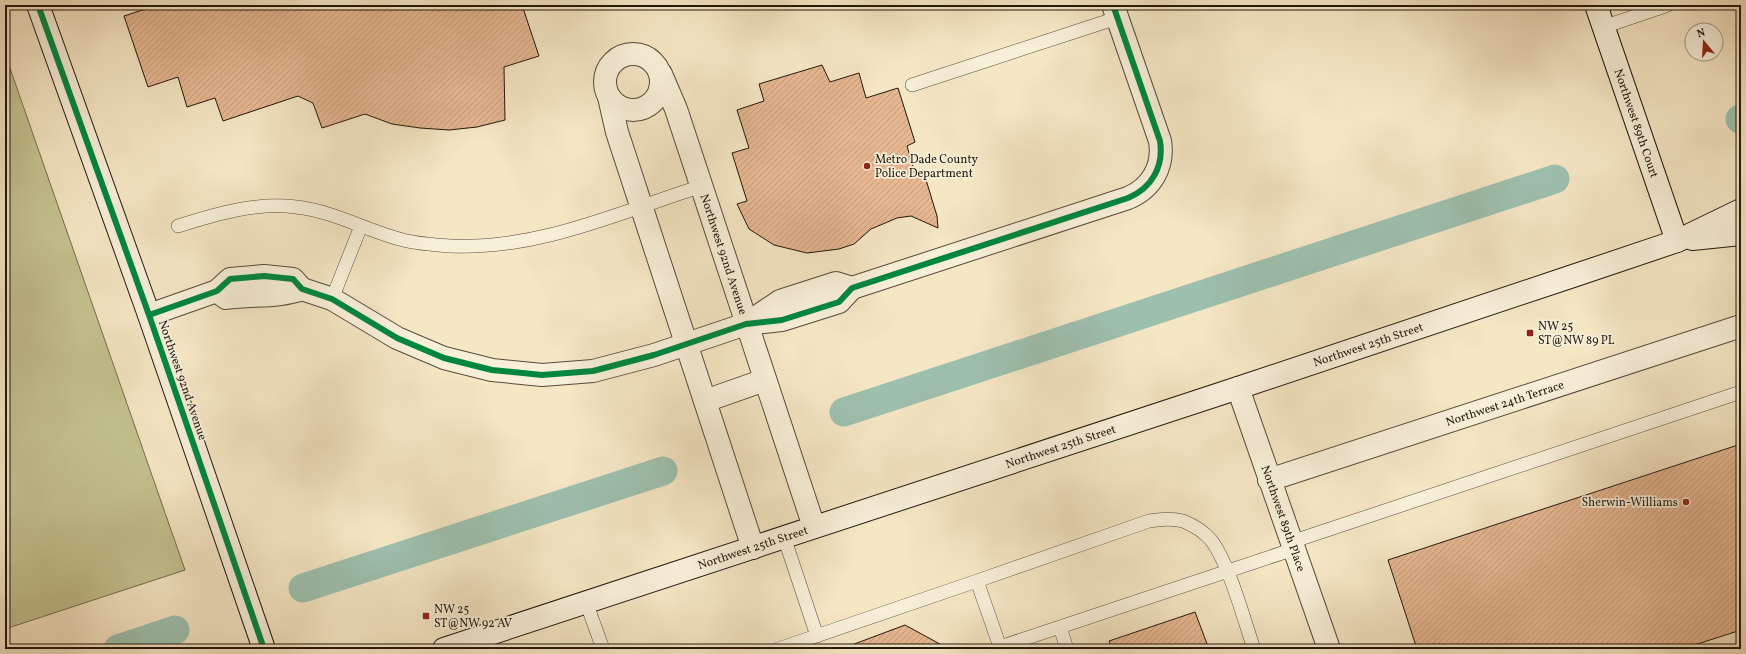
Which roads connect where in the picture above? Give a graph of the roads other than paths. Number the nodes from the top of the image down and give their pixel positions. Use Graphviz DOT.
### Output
graph roads {
  1 [pos="38,5"];
  2 [pos="1596,5"];
  3 [pos="1668,5"];
  4 [pos="1115,11"];
  5 [pos="1603,27"];
  6 [pos="661,74"];
  7 [pos="912,85"];
  8 [pos="609,97"];
  9 [pos="702,186"];
  10 [pos="641,205"];
  11 [pos="1741,210"];
  12 [pos="178,226"];
  13 [pos="361,226"];
  14 [pos="1741,234"];
  15 [pos="1677,241"];
  16 [pos="332,299"];
  17 [pos="149,315"];
  18 [pos="746,324"];
  19 [pos="1741,326"];
  20 [pos="686,343"];
  21 [pos="765,380"];
  22 [pos="1238,388"];
  23 [pos="1741,392"];
  24 [pos="705,401"];
  25 [pos="1269,480"];
  26 [pos="814,527"];
  27 [pos="784,537"];
  28 [pos="1293,546"];
  29 [pos="753,548"];
  30 [pos="1227,572"];
  31 [pos="977,581"];
  32 [pos="586,602"];
  33 [pos="1060,627"];
  34 [pos="817,636"];
  35 [pos="466,645"];
  36 [pos="1000,648"];
  37 [pos="264,649"];
  38 [pos="444,649"];
  39 [pos="603,649"];
  40 [pos="778,649"];
  41 [pos="1067,649"];
  42 [pos="1254,649"];
  43 [pos="1329,649"];
  1 -- 17 [label="street, Northwest 92nd Avenue"];
  2 -- 5 [label="street, Northwest 89th Court"];
  3 -- 5 [label="lane"];
  4 -- 7 [label="lane"];
  4 -- 18 [label="street"];
  5 -- 15 [label="street, Northwest 89th Court"];
  6 -- 8 [label="street"];
  6 -- 8 [label="street"];
  6 -- 9 [label="street, Northwest 92nd Avenue"];
  8 -- 10 [label="street"];
  9 -- 10 [label="lane"];
  9 -- 18 [label="street, Northwest 92nd Avenue"];
  10 -- 13 [label="lane"];
  10 -- 20 [label="street"];
  11 -- 15 [label="street, Northwest 25th Street"];
  12 -- 13 [label="lane"];
  13 -- 16 [label="lane"];
  14 -- 15 [label="street, Northwest 25th Street"];
  15 -- 22 [label="street, Northwest 25th Street"];
  16 -- 17 [label="street"];
  16 -- 20 [label="street"];
  17 -- 37 [label="street, Northwest 92nd Avenue"];
  18 -- 20 [label="street"];
  18 -- 21 [label="street, Northwest 92nd Avenue"];
  19 -- 25 [label="street, Northwest 24th Terrace"];
  20 -- 24 [label="street"];
  21 -- 24 [label="street"];
  21 -- 26 [label="street, Northwest 92nd Avenue"];
  22 -- 25 [label="street, Northwest 89th Place"];
  22 -- 26 [label="street, Northwest 25th Street"];
  23 -- 28 [label="lane"];
  24 -- 29 [label="street"];
  25 -- 28 [label="street, Northwest 89th Place"];
  26 -- 27 [label="street, Northwest 25th Street"];
  27 -- 29 [label="street, Northwest 25th Street"];
  27 -- 34 [label="lane"];
  28 -- 30 [label="lane"];
  28 -- 43 [label="street, Northwest 89th Place"];
  29 -- 32 [label="street, Northwest 25th Street"];
  30 -- 31 [label="lane"];
  30 -- 33 [label="lane"];
  30 -- 42 [label="lane"];
  31 -- 34 [label="lane"];
  31 -- 36 [label="lane"];
  32 -- 35 [label="street, Northwest 25th Street"];
  32 -- 39 [label="lane"];
  33 -- 36 [label="lane"];
  33 -- 41 [label="lane"];
  34 -- 40 [label="lane"];
  35 -- 38 [label="street, Northwest 25th Street"];
}
